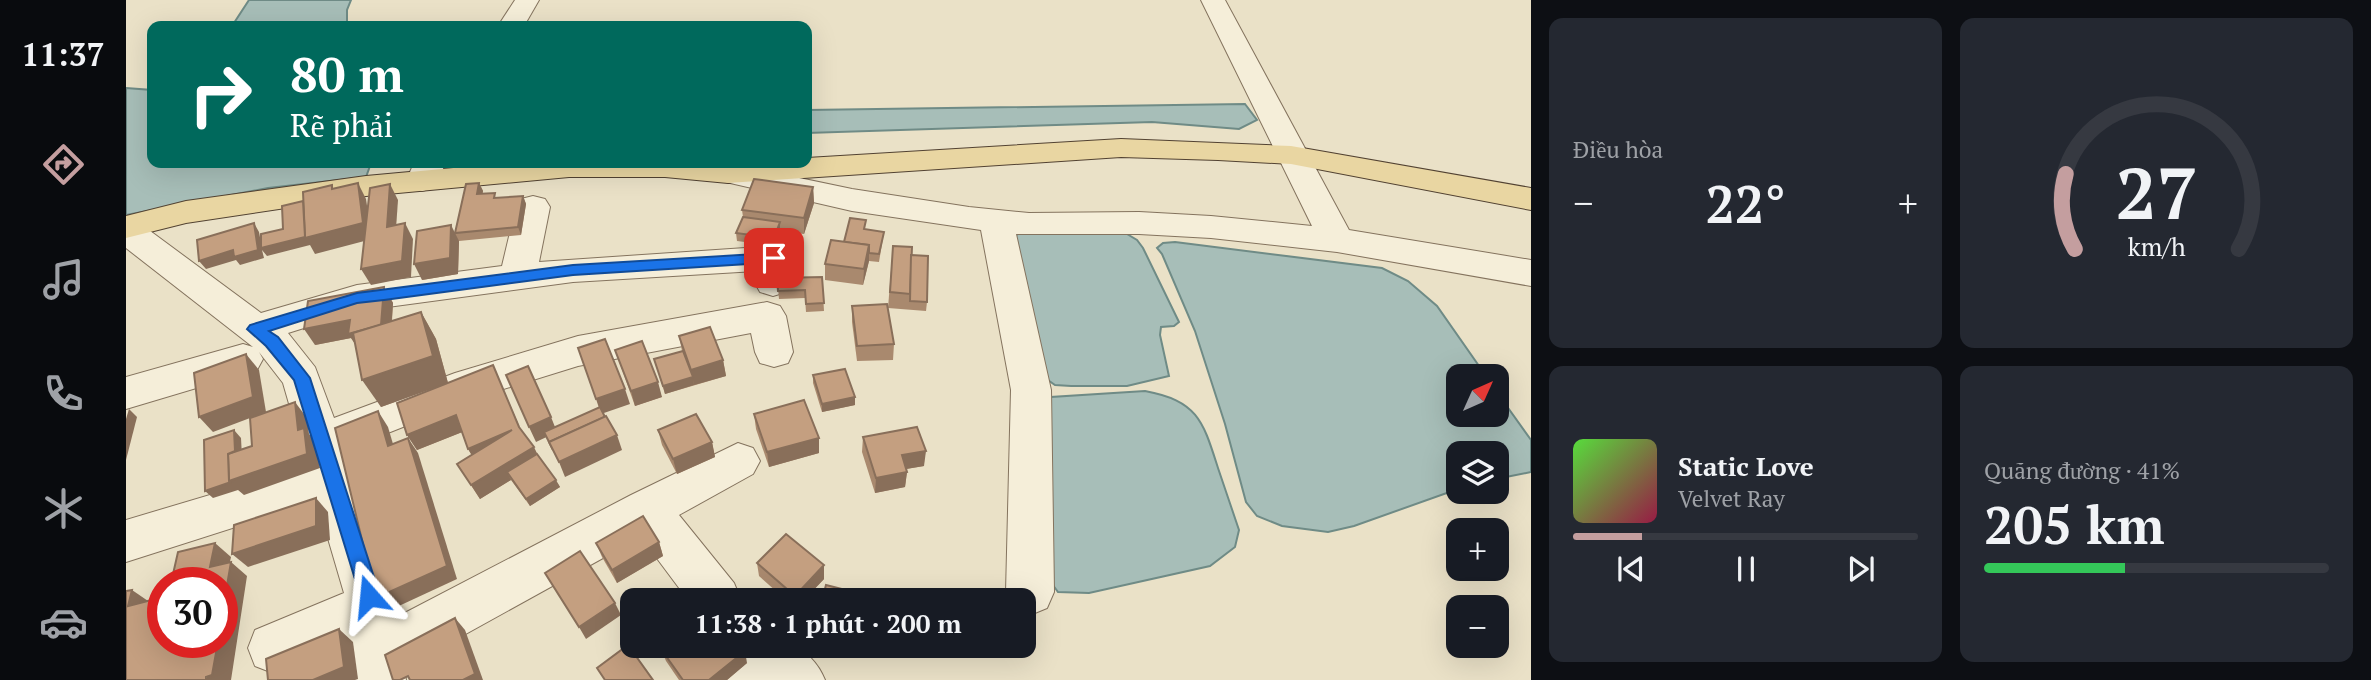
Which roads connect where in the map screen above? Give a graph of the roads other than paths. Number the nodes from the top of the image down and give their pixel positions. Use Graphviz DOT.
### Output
graph roads {
  1 [pos="527,0"];
  2 [pos="1213,0"];
  3 [pos="514,21"];
  4 [pos="1291,155"];
  5 [pos="540,168"];
  6 [pos="676,168"];
  7 [pos="807,168"];
  8 [pos="812,168"];
  9 [pos="426,172"];
  10 [pos="728,173"];
  11 [pos="1531,199"];
  12 [pos="533,207"];
  13 [pos="996,221"];
  14 [pos="126,229"];
  15 [pos="1337,240"];
  16 [pos="1531,273"];
  17 [pos="518,277"];
  18 [pos="773,283"];
  19 [pos="267,339"];
  20 [pos="774,352"];
  21 [pos="126,393"];
  22 [pos="326,459"];
  23 [pos="738,461"];
  24 [pos="647,509"];
  25 [pos="126,541"];
  26 [pos="708,588"];
  27 [pos="1030,588"];
  28 [pos="371,606"];
  29 [pos="273,648"];
  30 [pos="379,668"];
  1 -- 3 [label="street"];
  2 -- 4 [label="street"];
  4 -- 8 [label="main road"];
  4 -- 11 [label="main road"];
  4 -- 15 [label="street"];
  5 -- 9 [label="main road"];
  6 -- 10 [label="main road"];
  7 -- 10 [label="main road"];
  9 -- 14 [label="main road"];
  10 -- 13 [label="street"];
  12 -- 17 [label="street"];
  13 -- 15 [label="street"];
  13 -- 27 [label="street"];
  14 -- 19 [label="street"];
  15 -- 16 [label="street"];
  17 -- 18 [label="street"];
  17 -- 19 [label="street"];
  19 -- 21 [label="street"];
  19 -- 22 [label="street"];
  20 -- 22 [label="street"];
  22 -- 25 [label="street"];
  22 -- 28 [label="street"];
  23 -- 24 [label="street"];
  24 -- 26 [label="street"];
  24 -- 30 [label="street"];
  28 -- 29 [label="street"];
  28 -- 30 [label="street"];
}
